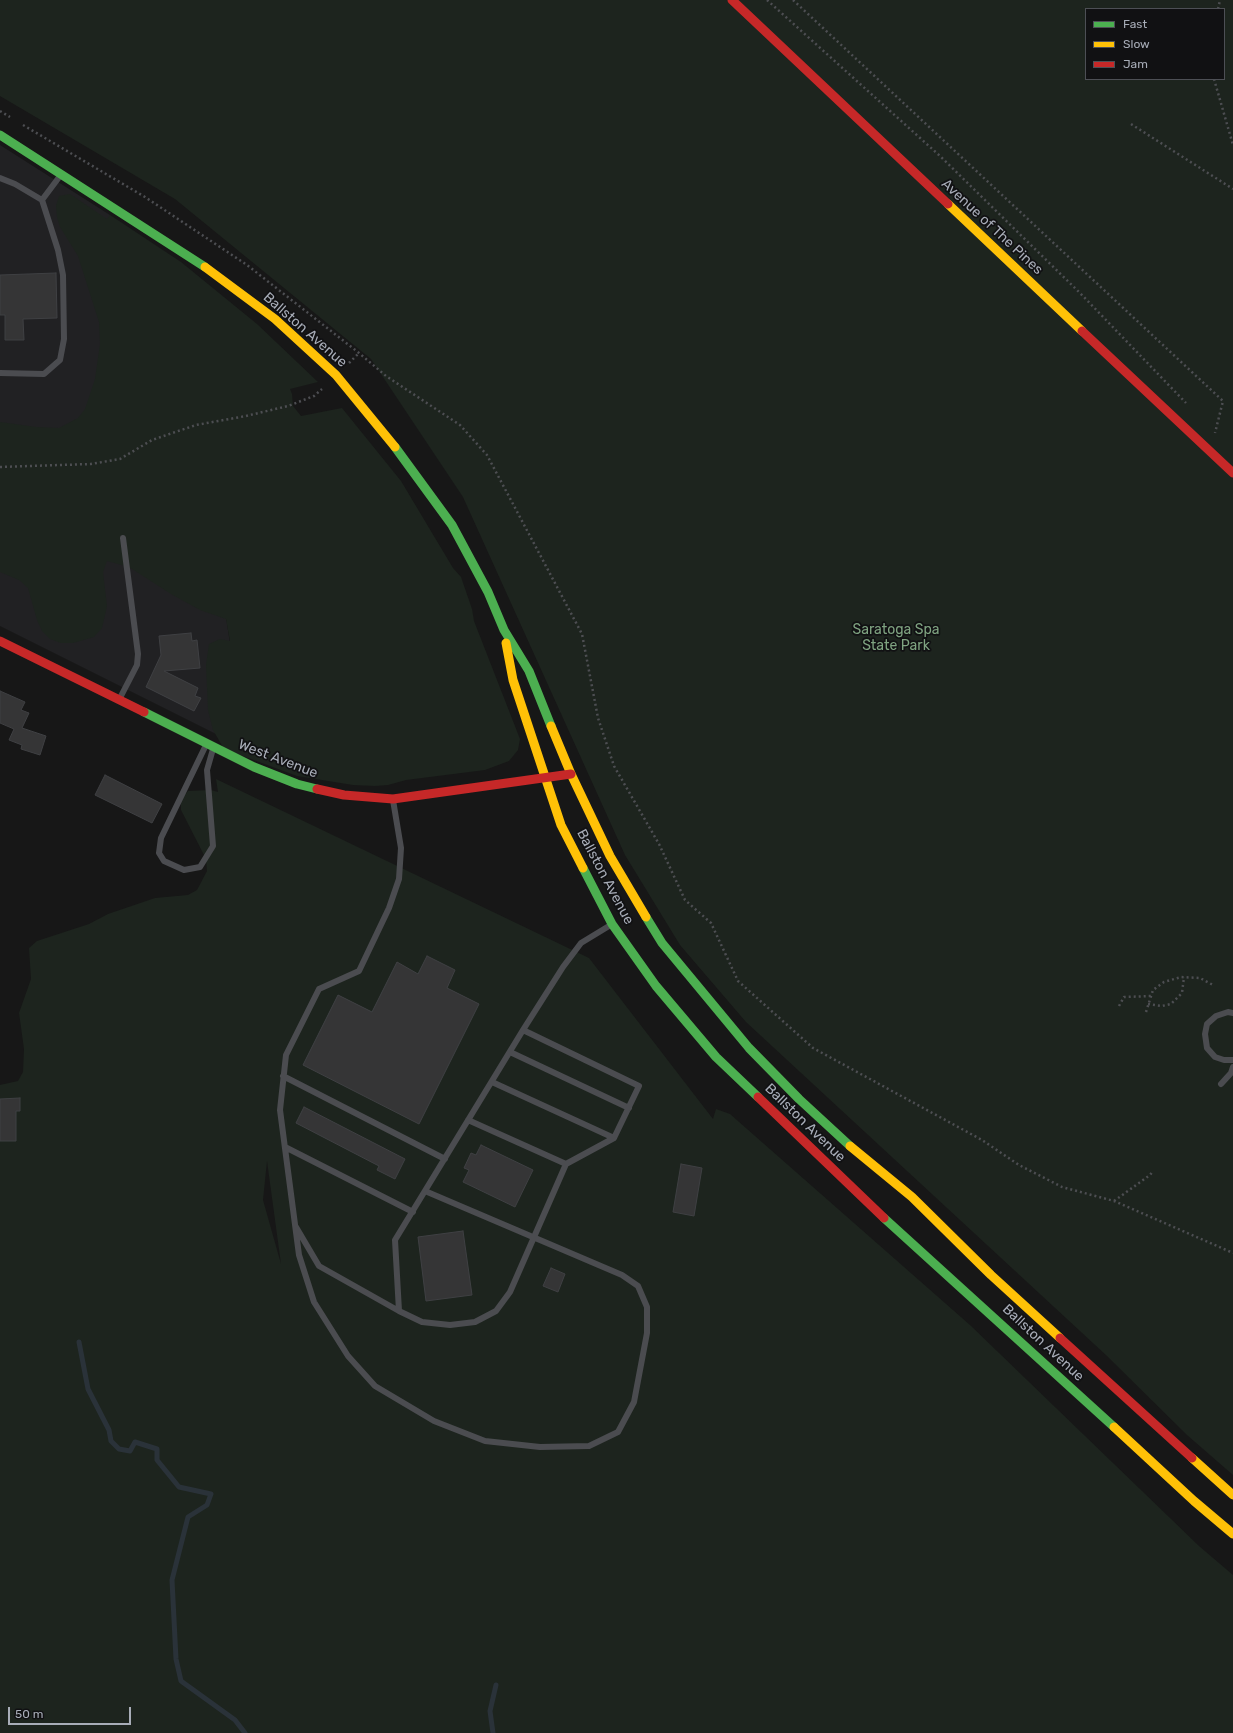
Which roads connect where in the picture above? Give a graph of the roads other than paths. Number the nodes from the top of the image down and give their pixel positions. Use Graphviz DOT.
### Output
graph roads {
  1 [pos="732,0"];
  2 [pos="0,135"];
  3 [pos="62,174"];
  4 [pos="0,178"];
  5 [pos="42,200"];
  6 [pos="0,373"];
  7 [pos="1233,473"];
  8 [pos="123,538"];
  9 [pos="504,630"];
  10 [pos="0,641"];
  11 [pos="119,701"];
  12 [pos="210,746"];
  13 [pos="571,774"];
  14 [pos="545,778"];
  15 [pos="393,799"];
  16 [pos="612,924"];
  17 [pos="1233,1013"];
  18 [pos="523,1030"];
  19 [pos="510,1052"];
  20 [pos="1233,1060"];
  21 [pos="1233,1067"];
  22 [pos="283,1076"];
  23 [pos="492,1082"];
  24 [pos="1221,1084"];
  25 [pos="629,1108"];
  26 [pos="468,1120"];
  27 [pos="614,1138"];
  28 [pos="285,1147"];
  29 [pos="445,1159"];
  30 [pos="566,1164"];
  31 [pos="425,1191"];
  32 [pos="413,1212"];
  33 [pos="294,1224"];
  34 [pos="534,1238"];
  35 [pos="399,1311"];
  36 [pos="1233,1495"];
  37 [pos="1233,1534"];
  1 -- 7 [label="main road, Avenue of The Pines"];
  2 -- 3 [label="main road, Ballston Avenue"];
  3 -- 5 [label="lane"];
  3 -- 9 [label="main road, Ballston Avenue"];
  4 -- 5 [label="lane"];
  5 -- 6 [label="lane"];
  8 -- 11 [label="lane"];
  9 -- 13 [label="main road, Ballston Avenue"];
  9 -- 14 [label="main road, Ballston Avenue"];
  10 -- 11 [label="main road, West Avenue"];
  11 -- 12 [label="main road, West Avenue"];
  12 -- 12 [label="lane"];
  12 -- 15 [label="main road, West Avenue"];
  13 -- 14 [label="main road, West Avenue"];
  13 -- 36 [label="main road, Ballston Avenue"];
  14 -- 15 [label="main road, West Avenue"];
  14 -- 16 [label="main road, Ballston Avenue"];
  15 -- 22 [label="lane"];
  16 -- 18 [label="lane"];
  16 -- 37 [label="main road, Ballston Avenue"];
  17 -- 20 [label="lane"];
  18 -- 19 [label="lane"];
  18 -- 25 [label="lane"];
  19 -- 23 [label="lane"];
  19 -- 25 [label="lane"];
  21 -- 24 [label="lane"];
  22 -- 28 [label="lane"];
  22 -- 29 [label="lane"];
  23 -- 26 [label="lane"];
  23 -- 27 [label="lane"];
  25 -- 27 [label="lane"];
  26 -- 29 [label="lane"];
  26 -- 30 [label="lane"];
  27 -- 30 [label="lane"];
  28 -- 32 [label="lane"];
  28 -- 33 [label="lane"];
  29 -- 31 [label="lane"];
  30 -- 34 [label="lane"];
  31 -- 32 [label="lane"];
  31 -- 34 [label="lane"];
  32 -- 35 [label="lane"];
  33 -- 34 [label="lane"];
  33 -- 35 [label="lane"];
  34 -- 35 [label="lane"];
}
